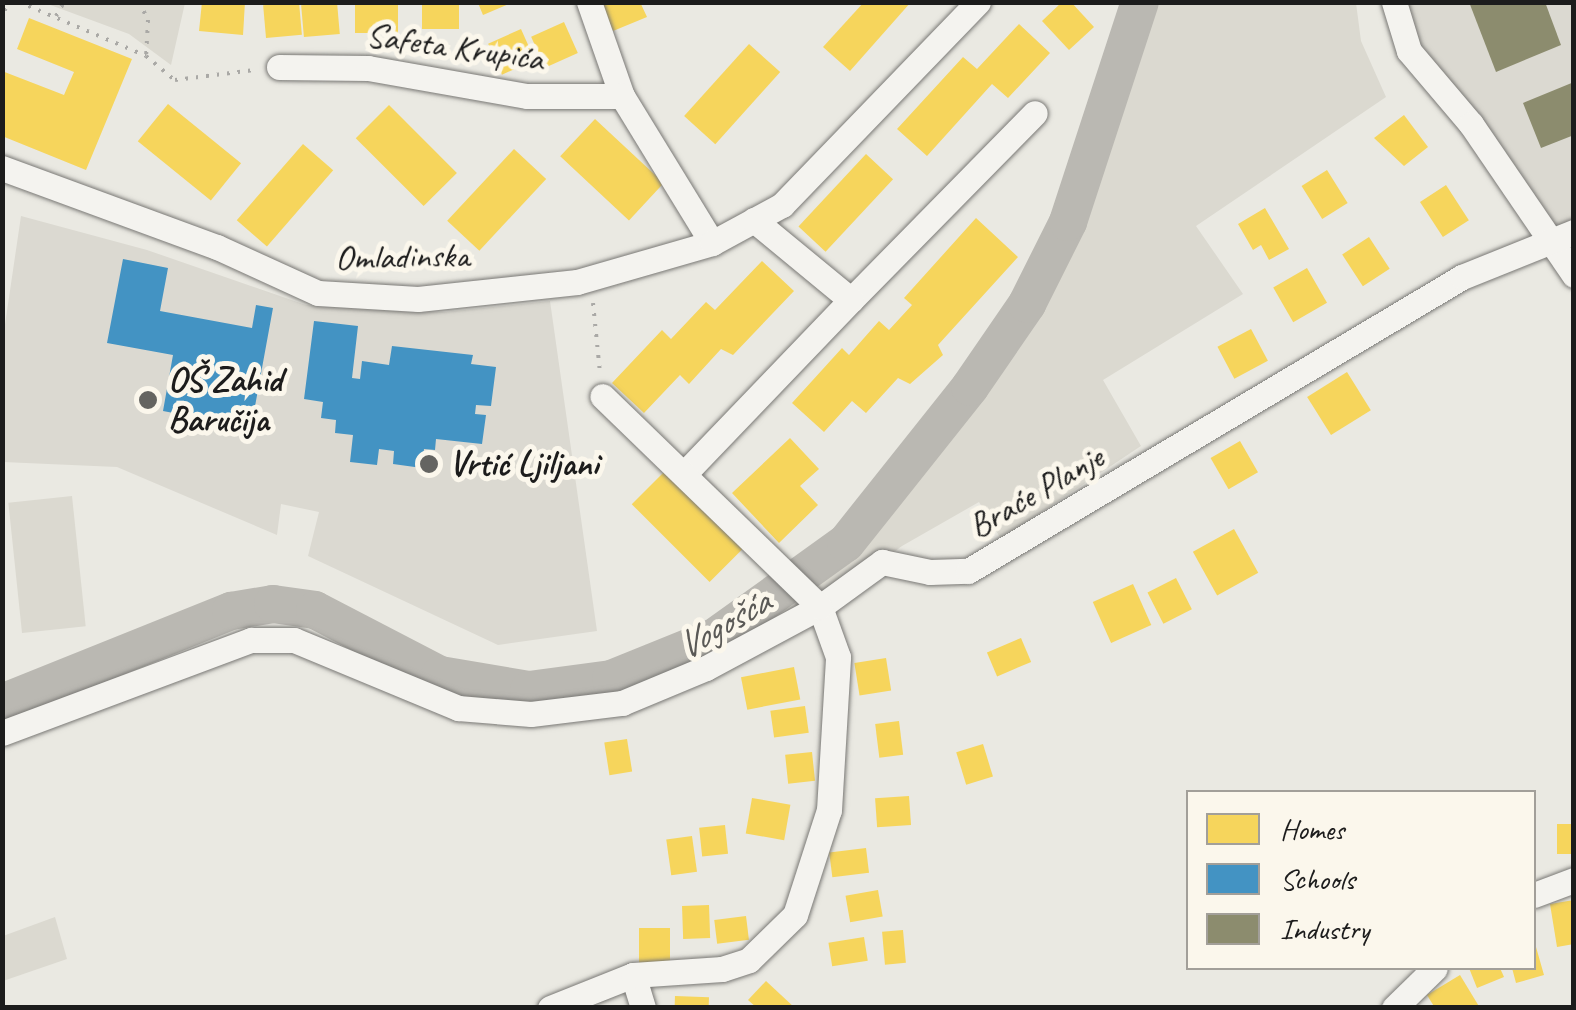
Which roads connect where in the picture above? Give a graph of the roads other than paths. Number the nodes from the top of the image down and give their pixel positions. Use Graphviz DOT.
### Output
graph roads {
  1 [pos="589,2"];
  2 [pos="978,2"];
  3 [pos="1394,2"];
  4 [pos="279,67"];
  5 [pos="622,96"];
  6 [pos="1035,113"];
  7 [pos="2,168"];
  8 [pos="754,220"];
  9 [pos="1563,237"];
  10 [pos="712,243"];
  11 [pos="1574,275"];
  12 [pos="850,300"];
  13 [pos="602,396"];
  14 [pos="684,474"];
  15 [pos="813,601"];
  16 [pos="2,733"];
  17 [pos="1574,880"];
  18 [pos="1536,894"];
  19 [pos="1433,970"];
  20 [pos="633,975"];
  21 [pos="550,1008"];
  22 [pos="643,1008"];
  23 [pos="1394,1008"];
  1 -- 5 [label="street, Safeta Krupića"];
  2 -- 8 [label="street, Omladinska"];
  3 -- 9 [label="street"];
  4 -- 5 [label="street, Safeta Krupića"];
  5 -- 10 [label="street, Safeta Krupića"];
  6 -- 12 [label="street"];
  7 -- 10 [label="street, Omladinska"];
  8 -- 10 [label="street, Omladinska"];
  8 -- 12 [label="street"];
  9 -- 11 [label="street"];
  9 -- 15 [label="street, Braće Planje"];
  12 -- 14 [label="street"];
  13 -- 14 [label="street"];
  14 -- 15 [label="street"];
  15 -- 16 [label="street, Braće Planje"];
  15 -- 20 [label="street"];
  17 -- 18 [label="street"];
  19 -- 23 [label="street"];
  20 -- 21 [label="street"];
  20 -- 22 [label="street"];
}
